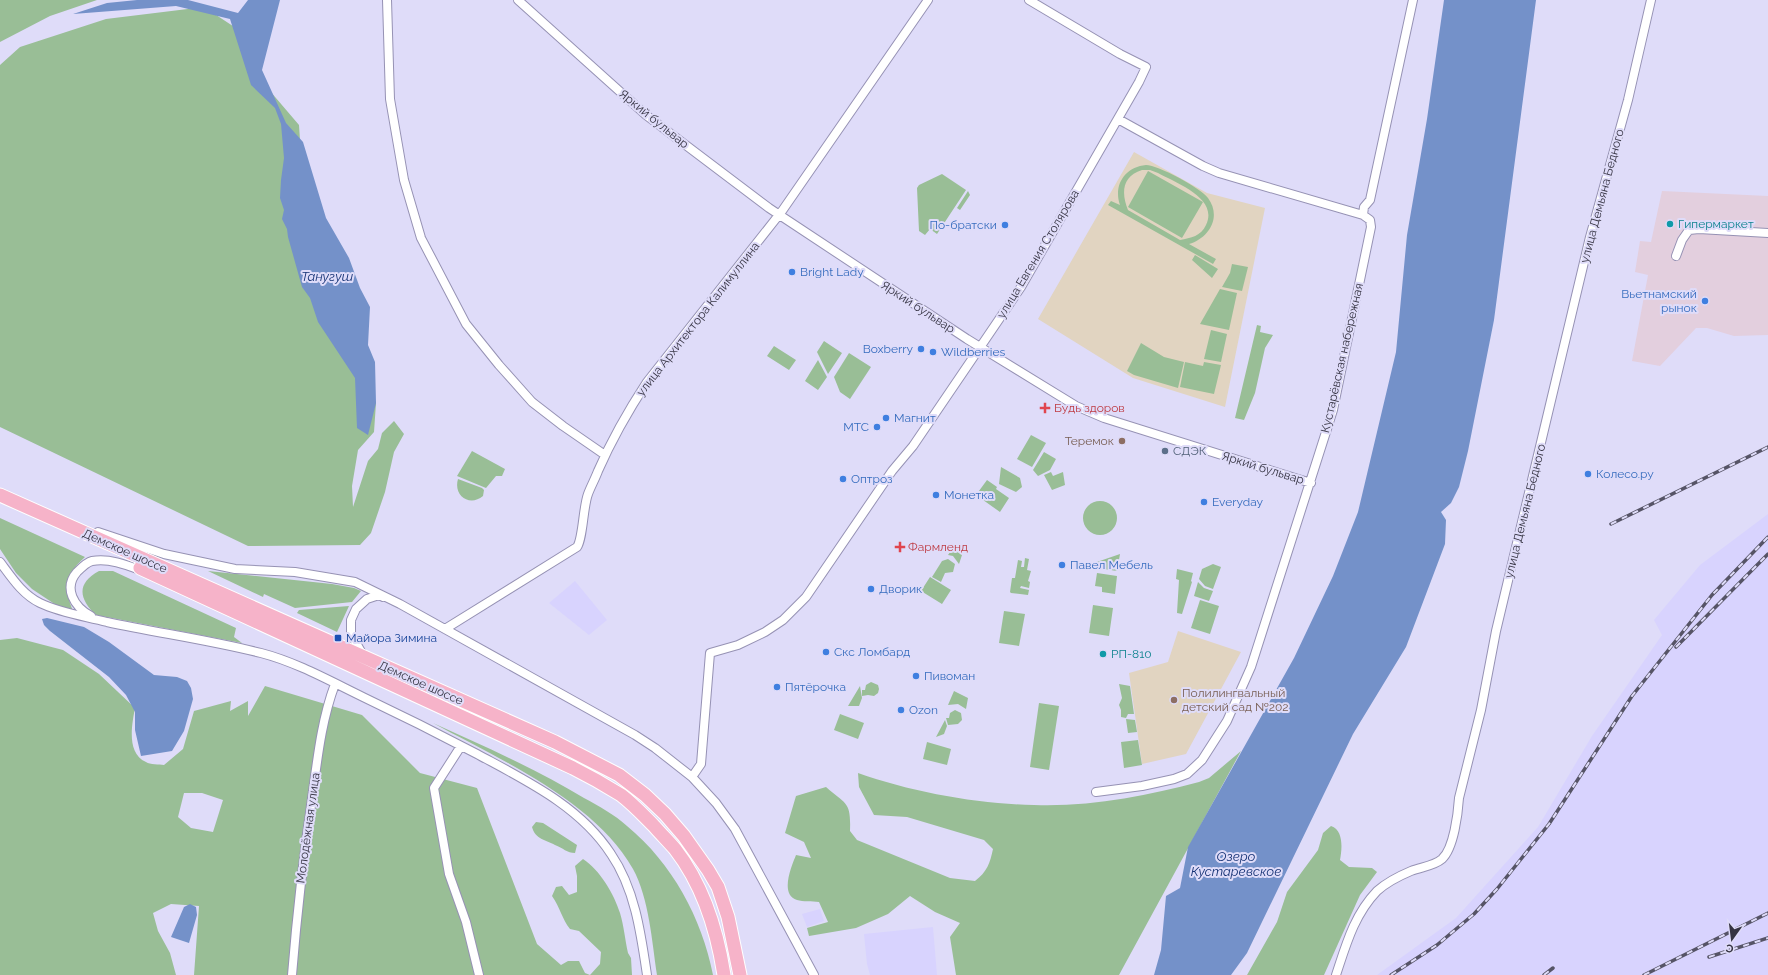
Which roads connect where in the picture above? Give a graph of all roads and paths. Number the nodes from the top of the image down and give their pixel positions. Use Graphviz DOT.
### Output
graph roads {
  1 [pos="387,0"];
  2 [pos="518,0"];
  3 [pos="928,0"];
  4 [pos="1029,0"];
  5 [pos="1413,0"];
  6 [pos="1651,0"];
  7 [pos="1118,119"];
  8 [pos="779,215"];
  9 [pos="1363,215"];
  10 [pos="1768,233"];
  11 [pos="1676,256"];
  12 [pos="980,347"];
  13 [pos="605,455"];
  14 [pos="1311,483"];
  15 [pos="0,495"];
  16 [pos="0,504"];
  17 [pos="28,507"];
  18 [pos="0,562"];
  19 [pos="158,576"];
  20 [pos="400,604"];
  21 [pos="97,619"];
  22 [pos="445,629"];
  23 [pos="365,658"];
  24 [pos="335,684"];
  25 [pos="461,746"];
  26 [pos="692,778"];
  27 [pos="1096,792"];
  28 [pos="292,975"];
  29 [pos="477,975"];
  30 [pos="647,975"];
  31 [pos="724,975"];
  32 [pos="740,975"];
  33 [pos="814,975"];
  34 [pos="1336,975"];
  1 -- 13 [label="street"];
  2 -- 8 [label="street, Яркий бульвар"];
  3 -- 8 [label="street, улица Архитектора Калимуллина"];
  4 -- 7 [label="street, улица Евгения Столярова"];
  5 -- 9 [label="street"];
  6 -- 34 [label="street, улица Демьяна Бедного"];
  7 -- 9 [label="street"];
  7 -- 12 [label="street, улица Евгения Столярова"];
  8 -- 12 [label="street, Яркий бульвар"];
  8 -- 13 [label="street, улица Архитектора Калимуллина"];
  9 -- 14 [label="street, Кустарёвская набережная"];
  10 -- 11 [label="street"];
  12 -- 14 [label="street, Яркий бульвар"];
  12 -- 26 [label="street, улица Евгения Столярова"];
  13 -- 22 [label="street, улица Архитектора Калимуллина"];
  14 -- 27 [label="street, Кустарёвская набережная"];
  15 -- 17 [label="main road, Демское шоссе"];
  16 -- 19 [label="main road, Демское шоссе"];
  17 -- 20 [label="street"];
  17 -- 23 [label="main road, Демское шоссе"];
  18 -- 21 [label="street"];
  19 -- 21 [label="street"];
  19 -- 31 [label="main road, Демское шоссе"];
  20 -- 22 [label="street"];
  20 -- 23 [label="street"];
  21 -- 24 [label="street"];
  22 -- 26 [label="street"];
  23 -- 32 [label="main road, Демское шоссе"];
  24 -- 25 [label="street"];
  24 -- 28 [label="street, Молодёжная улица"];
  25 -- 29 [label="street"];
  25 -- 30 [label="street"];
  26 -- 33 [label="street"];
}
